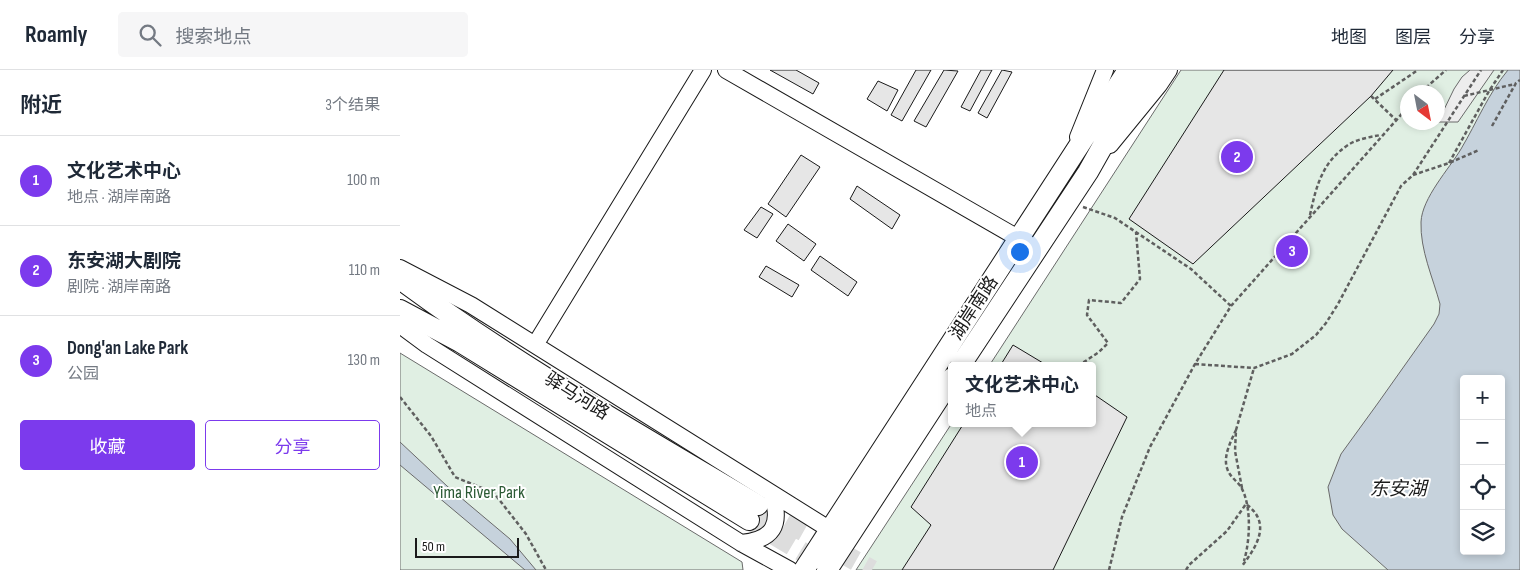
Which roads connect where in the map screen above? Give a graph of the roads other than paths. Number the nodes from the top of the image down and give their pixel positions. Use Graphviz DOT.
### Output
graph roads {
  1 [pos="703,70"];
  2 [pos="726,70"];
  3 [pos="1105,70"];
  4 [pos="1128,70"];
  5 [pos="1150,70"];
  6 [pos="1169,70"];
  7 [pos="1068,162"];
  8 [pos="1088,172"];
  9 [pos="1028,244"];
  10 [pos="400,268"];
  11 [pos="400,279"];
  12 [pos="400,310"];
  13 [pos="400,325"];
  14 [pos="535,346"];
  15 [pos="951,362"];
  16 [pos="962,362"];
  17 [pos="948,367"];
  18 [pos="948,384"];
  19 [pos="760,507"];
  20 [pos="838,535"];
  21 [pos="741,542"];
  22 [pos="790,570"];
  23 [pos="804,570"];
  24 [pos="827,570"];
  1 -- 14 [label="street"];
  2 -- 9 [label="street"];
  3 -- 7 [label="street"];
  4 -- 7 [label="main road, 湖岸南路"];
  5 -- 8 [label="main road, 湖岸南路"];
  6 -- 8 [label="street"];
  7 -- 9 [label="main road, 湖岸南路"];
  8 -- 9 [label="main road, 湖岸南路"];
  9 -- 15 [label="main road, 湖岸南路"];
  9 -- 16 [label="main road, 湖岸南路"];
  10 -- 14 [label="street"];
  11 -- 19 [label="main road, 驿马河路"];
  12 -- 19 [label="main road, 驿马河路"];
  13 -- 21 [label="street"];
  14 -- 19 [label="street"];
  17 -- 20 [label="main road, 湖岸南路"];
  18 -- 20 [label="main road, 湖岸南路"];
  19 -- 20 [label="street"];
  19 -- 21 [label="street"];
  20 -- 23 [label="main road, 湖岸南路"];
  20 -- 24 [label="main road, 湖岸南路"];
  21 -- 22 [label="street"];
}
